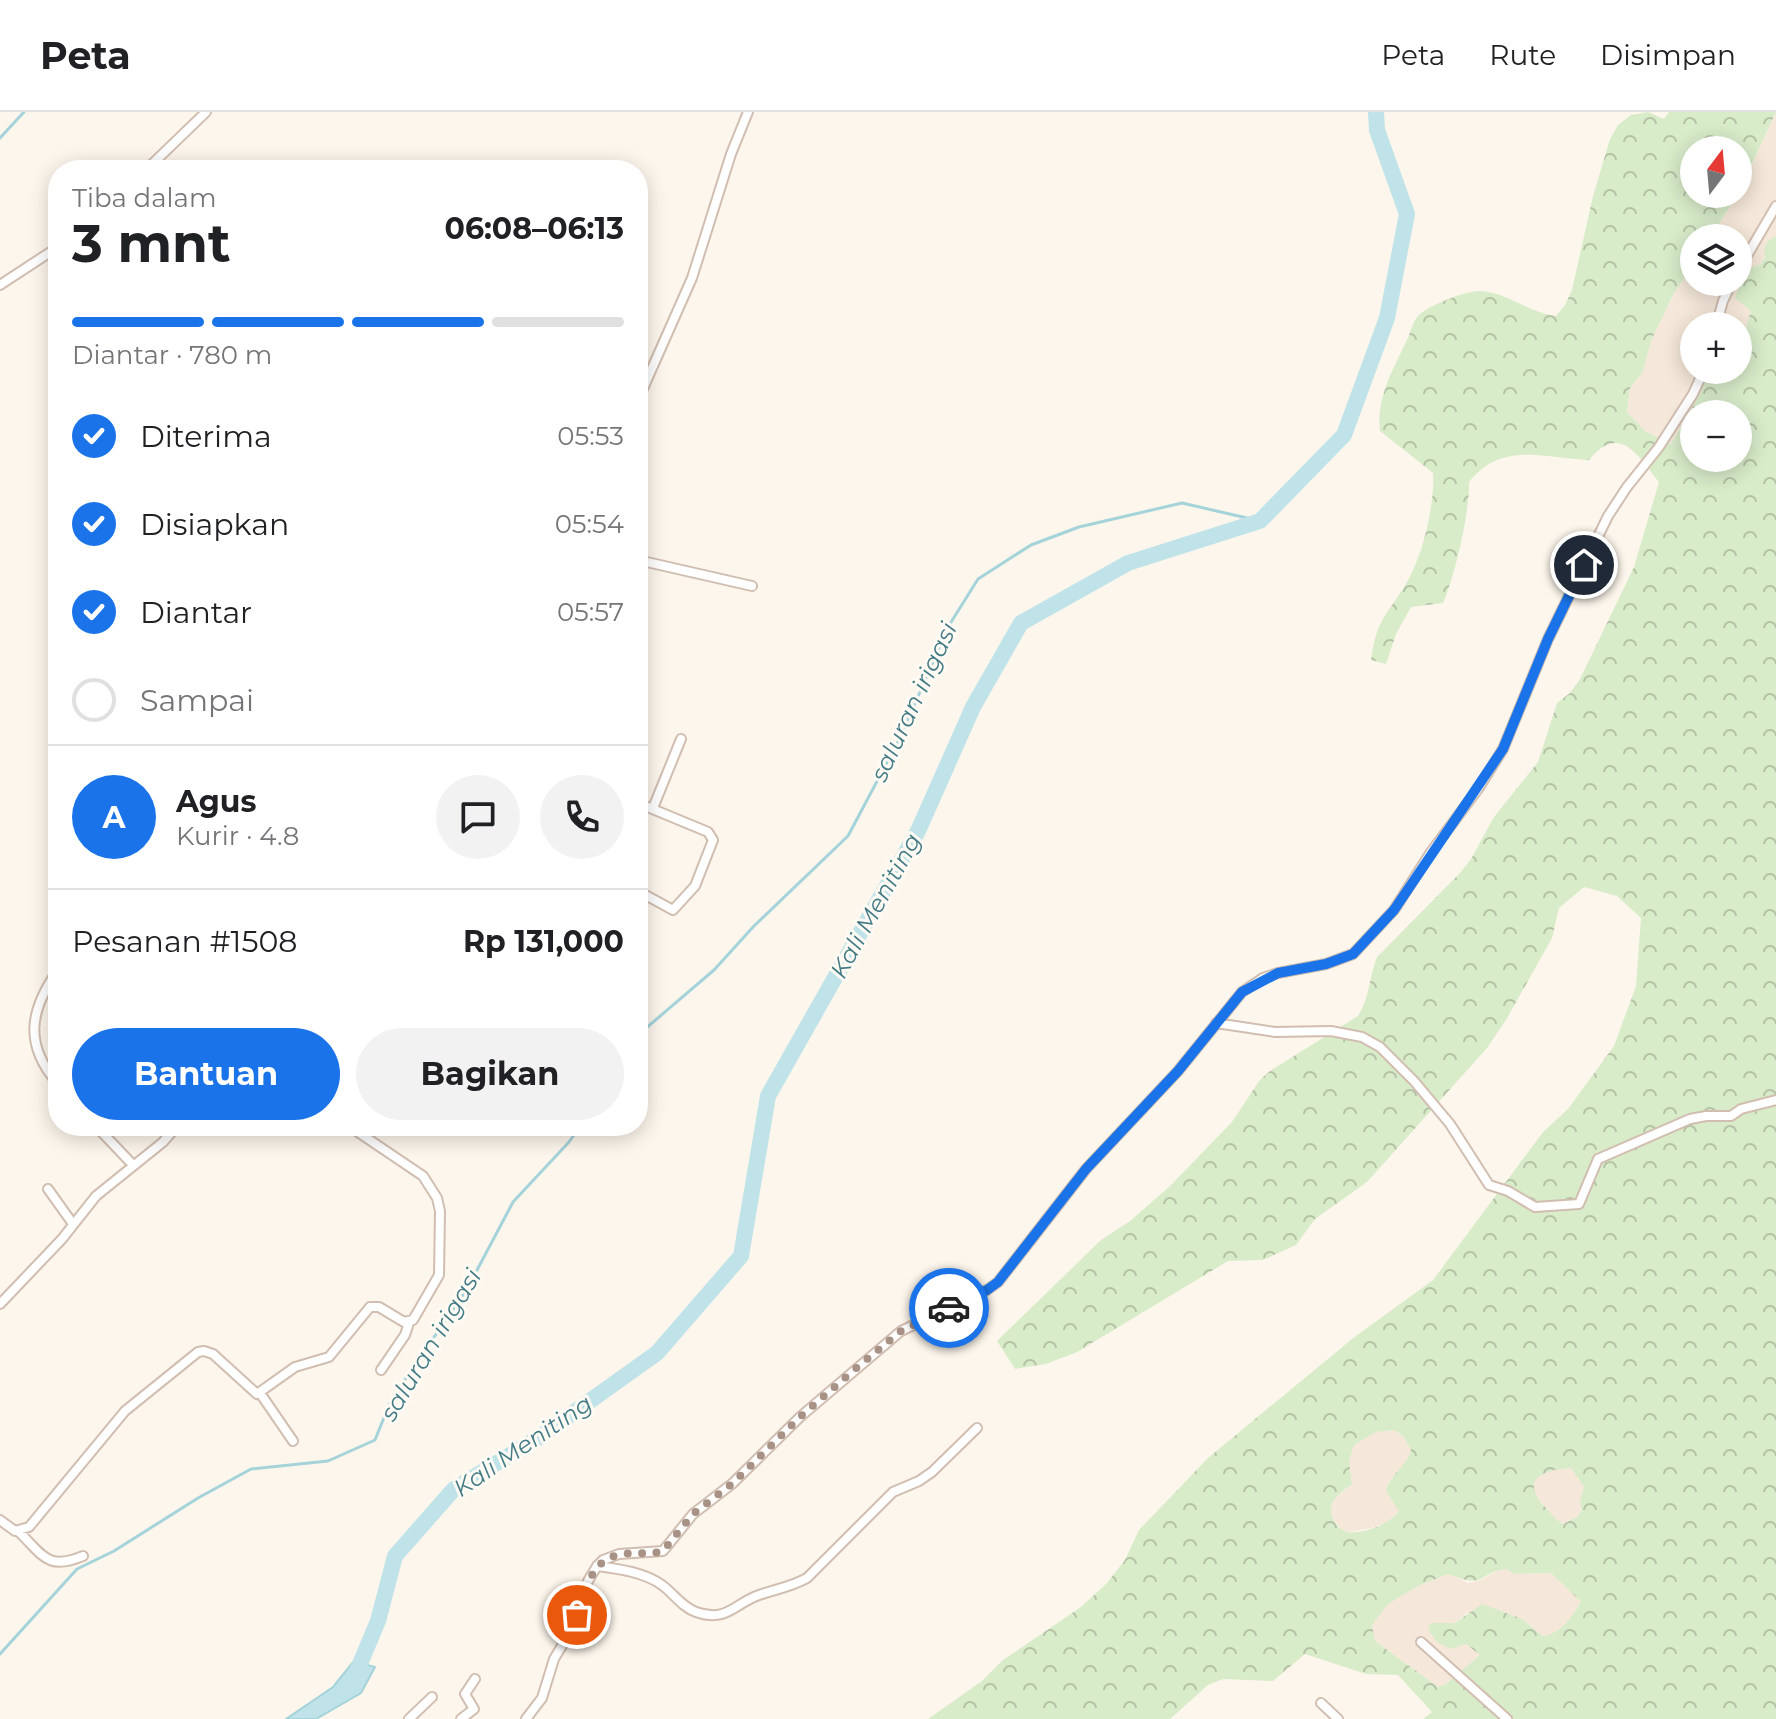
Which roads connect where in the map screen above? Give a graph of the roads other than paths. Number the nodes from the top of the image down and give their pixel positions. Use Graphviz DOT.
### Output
graph roads {
  1 [pos="206,112"];
  2 [pos="748,112"];
  3 [pos="156,160"];
  4 [pos="1776,206"];
  5 [pos="1752,247"];
  6 [pos="48,254"];
  7 [pos="0,285"];
  8 [pos="648,377"];
  9 [pos="1698,384"];
  10 [pos="648,562"];
  11 [pos="752,586"];
  12 [pos="681,739"];
  13 [pos="648,806"];
  14 [pos="653,808"];
  15 [pos="648,896"];
  16 [pos="48,988"];
  17 [pos="1216,1023"];
  18 [pos="48,1070"];
  19 [pos="1776,1100"];
  20 [pos="105,1136"];
  21 [pos="166,1136"];
  22 [pos="364,1136"];
  23 [pos="133,1165"];
  24 [pos="48,1189"];
  25 [pos="73,1224"];
  26 [pos="0,1304"];
  27 [pos="409,1323"];
  28 [pos="381,1370"];
  29 [pos="260,1393"];
  30 [pos="977,1428"];
  31 [pos="293,1441"];
  32 [pos="2,1525"];
  33 [pos="19,1532"];
  34 [pos="83,1556"];
  35 [pos="597,1566"];
  36 [pos="1421,1642"];
  37 [pos="475,1679"];
  38 [pos="432,1697"];
  39 [pos="1321,1703"];
  40 [pos="409,1719"];
  41 [pos="461,1719"];
  42 [pos="526,1719"];
  43 [pos="1338,1719"];
  44 [pos="1507,1719"];
  1 -- 3 [label="street"];
  2 -- 8 [label="street"];
  4 -- 5 [label="street"];
  6 -- 7 [label="street"];
  9 -- 17 [label="street"];
  10 -- 11 [label="street"];
  12 -- 14 [label="street"];
  13 -- 14 [label="street"];
  14 -- 15 [label="street"];
  16 -- 18 [label="street"];
  17 -- 19 [label="street"];
  17 -- 35 [label="street"];
  20 -- 23 [label="street"];
  21 -- 23 [label="street"];
  22 -- 27 [label="street"];
  23 -- 25 [label="street"];
  24 -- 25 [label="street"];
  25 -- 26 [label="street"];
  27 -- 28 [label="street"];
  27 -- 29 [label="street"];
  29 -- 31 [label="street"];
  29 -- 33 [label="street"];
  30 -- 35 [label="street"];
  32 -- 33 [label="street"];
  33 -- 34 [label="street"];
  35 -- 42 [label="street"];
  36 -- 44 [label="street"];
  37 -- 41 [label="street"];
  38 -- 40 [label="street"];
  39 -- 43 [label="street"];
}
